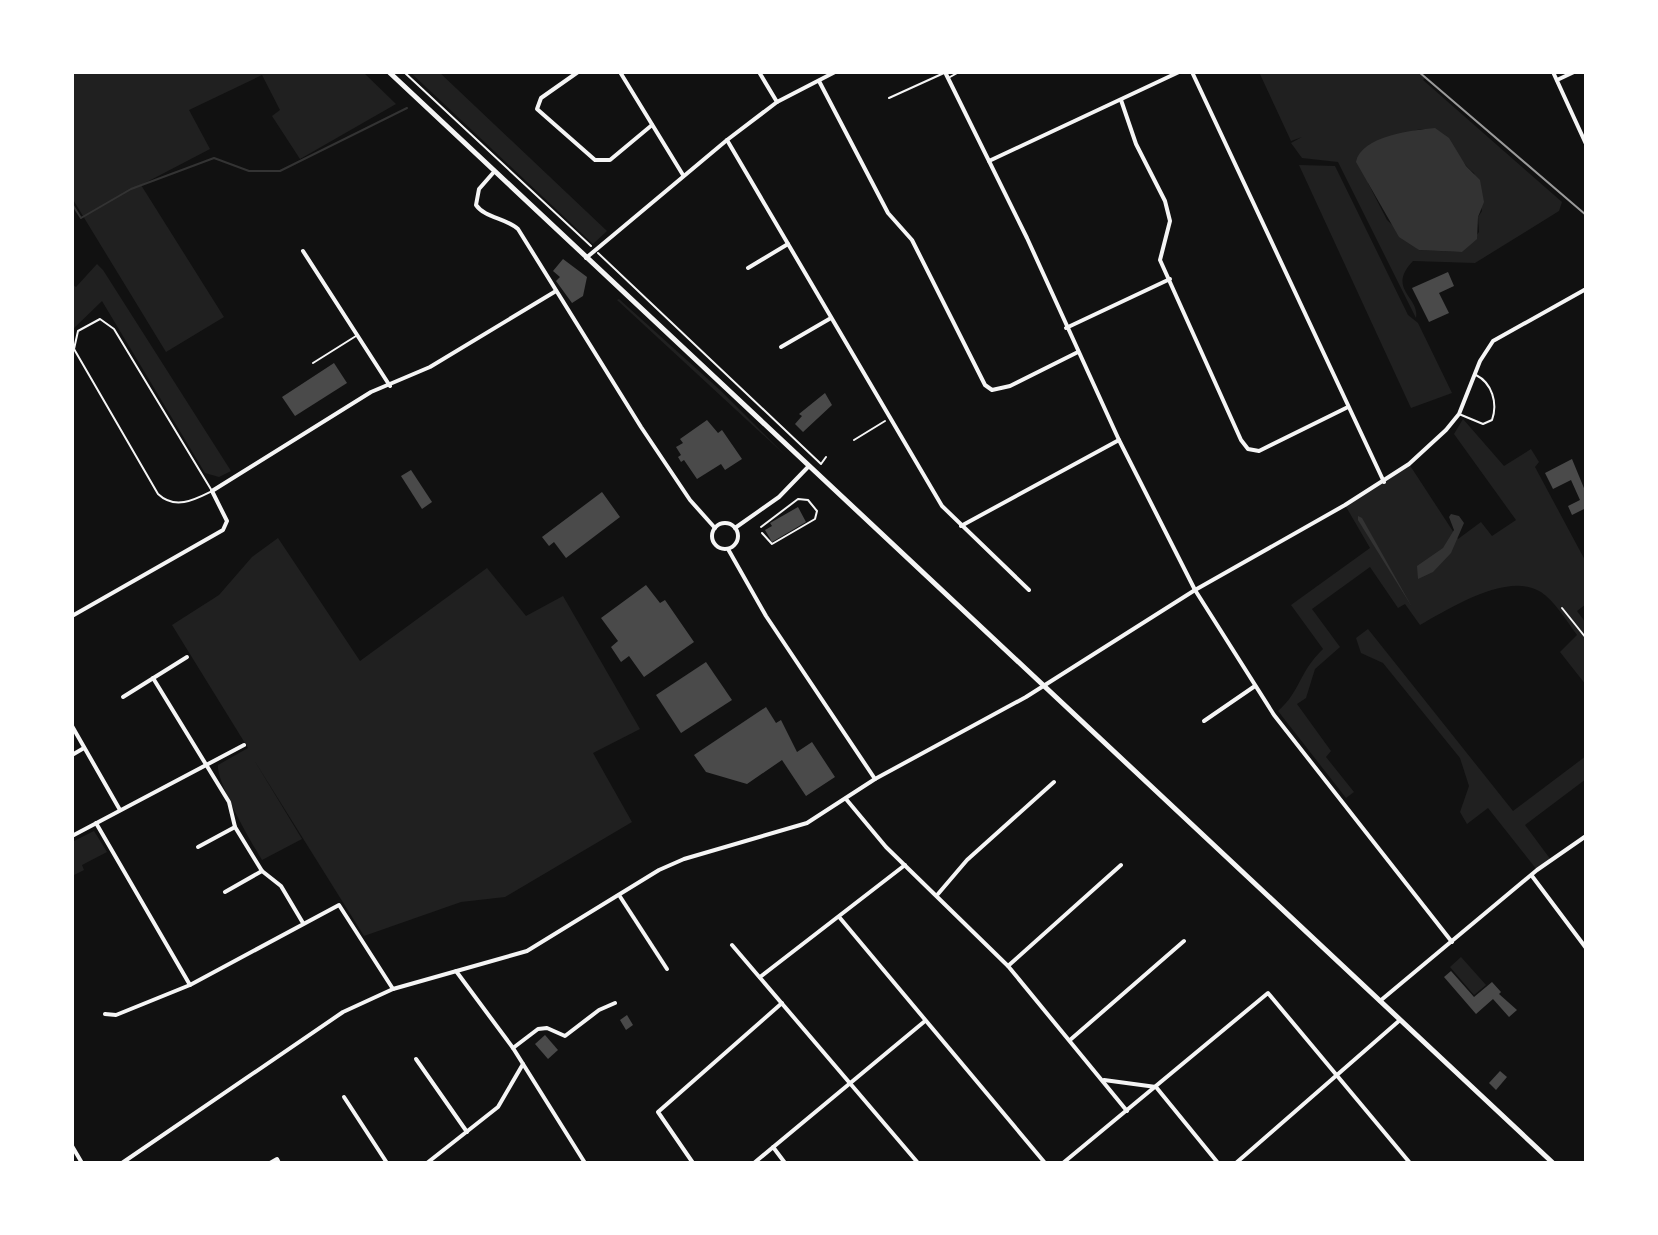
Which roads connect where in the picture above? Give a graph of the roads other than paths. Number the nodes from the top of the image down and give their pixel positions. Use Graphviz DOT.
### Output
graph roads {
  1 [pos="389,72"];
  2 [pos="578,72"];
  3 [pos="620,72"];
  4 [pos="759,72"];
  5 [pos="835,72"];
  6 [pos="959,72"];
  7 [pos="1179,72"];
  8 [pos="1192,72"];
  9 [pos="1553,72"];
  10 [pos="1574,72"];
  11 [pos="946,74"];
  12 [pos="1557,80"];
  13 [pos="819,81"];
  14 [pos="889,98"];
  15 [pos="1121,100"];
  16 [pos="777,102"];
  17 [pos="652,125"];
  18 [pos="727,140"];
  19 [pos="1586,144"];
  20 [pos="989,161"];
  21 [pos="493,173"];
  22 [pos="683,175"];
  23 [pos="788,244"];
  24 [pos="303,251"];
  25 [pos="586,258"];
  26 [pos="748,268"];
  27 [pos="1170,279"];
  28 [pos="1586,289"];
  29 [pos="556,291"];
  30 [pos="831,318"];
  31 [pos="1066,328"];
  32 [pos="357,335"];
  33 [pos="781,347"];
  34 [pos="1078,352"];
  35 [pos="313,363"];
  36 [pos="1475,375"];
  37 [pos="390,386"];
  38 [pos="1348,407"];
  39 [pos="1459,414"];
  40 [pos="1119,440"];
  41 [pos="808,467"];
  42 [pos="1384,482"];
  43 [pos="212,491"];
  44 [pos="961,526"];
  45 [pos="761,527"];
  46 [pos="715,528"];
  47 [pos="735,528"];
  48 [pos="762,533"];
  49 [pos="728,549"];
  50 [pos="1029,590"];
  51 [pos="1195,590"];
  52 [pos="1562,608"];
  53 [pos="72,616"];
  54 [pos="1586,638"];
  55 [pos="187,657"];
  56 [pos="153,678"];
  57 [pos="1043,686"];
  58 [pos="1255,686"];
  59 [pos="123,697"];
  60 [pos="1204,721"];
  61 [pos="72,726"];
  62 [pos="244,745"];
  63 [pos="85,748"];
  64 [pos="72,755"];
  65 [pos="207,765"];
  66 [pos="875,779"];
  67 [pos="1054,782"];
  68 [pos="846,799"];
  69 [pos="120,810"];
  70 [pos="96,823"];
  71 [pos="235,827"];
  72 [pos="72,836"];
  73 [pos="1585,839"];
  74 [pos="198,847"];
  75 [pos="905,865"];
  76 [pos="1121,865"];
  77 [pos="262,871"];
  78 [pos="1531,875"];
  79 [pos="225,892"];
  80 [pos="938,894"];
  81 [pos="619,895"];
  82 [pos="840,918"];
  83 [pos="303,923"];
  84 [pos="1184,941"];
  85 [pos="1452,942"];
  86 [pos="732,945"];
  87 [pos="1586,948"];
  88 [pos="1008,966"];
  89 [pos="667,969"];
  90 [pos="456,971"];
  91 [pos="760,977"];
  92 [pos="190,985"];
  93 [pos="393,989"];
  94 [pos="1380,1001"];
  95 [pos="615,1003"];
  96 [pos="782,1003"];
  97 [pos="105,1014"];
  98 [pos="1400,1020"];
  99 [pos="925,1021"];
  100 [pos="1070,1040"];
  101 [pos="513,1048"];
  102 [pos="416,1059"];
  103 [pos="523,1064"];
  104 [pos="1339,1077"];
  105 [pos="1102,1079"];
  106 [pos="851,1083"];
  107 [pos="1156,1087"];
  108 [pos="344,1097"];
  109 [pos="1127,1111"];
  110 [pos="467,1132"];
  111 [pos="72,1146"];
  112 [pos="773,1147"];
  113 [pos="1405,1162"];
  114 [pos="82,1163"];
  115 [pos="122,1163"];
  116 [pos="270,1163"];
  117 [pos="279,1163"];
  118 [pos="387,1163"];
  119 [pos="427,1163"];
  120 [pos="585,1163"];
  121 [pos="693,1163"];
  122 [pos="754,1163"];
  123 [pos="785,1163"];
  124 [pos="918,1163"];
  125 [pos="1045,1163"];
  126 [pos="1063,1163"];
  127 [pos="1218,1163"];
  128 [pos="1236,1163"];
  129 [pos="1553,1163"];
  1 -- 21 [label="main road"];
  2 -- 17 [label="street"];
  3 -- 17 [label="street"];
  4 -- 16 [label="street"];
  5 -- 13 [label="street"];
  6 -- 11 [label="lane"];
  7 -- 15 [label="street"];
  8 -- 38 [label="street"];
  9 -- 12 [label="street"];
  10 -- 12 [label="street"];
  11 -- 14 [label="lane"];
  11 -- 20 [label="street"];
  12 -- 19 [label="street"];
  13 -- 16 [label="street"];
  13 -- 34 [label="street"];
  15 -- 20 [label="street"];
  15 -- 27 [label="street"];
  16 -- 18 [label="street"];
  17 -- 22 [label="street"];
  18 -- 22 [label="street"];
  18 -- 23 [label="street"];
  20 -- 31 [label="street"];
  21 -- 25 [label="main road"];
  21 -- 29 [label="street"];
  22 -- 25 [label="street"];
  23 -- 26 [label="street"];
  23 -- 30 [label="street"];
  24 -- 32 [label="street"];
  25 -- 41 [label="main road"];
  27 -- 31 [label="street"];
  27 -- 38 [label="street"];
  28 -- 36 [label="street"];
  29 -- 37 [label="street"];
  29 -- 46 [label="street"];
  30 -- 33 [label="street"];
  30 -- 44 [label="street"];
  31 -- 34 [label="street"];
  32 -- 35 [label="lane"];
  32 -- 37 [label="street"];
  34 -- 40 [label="street"];
  36 -- 39 [label="street"];
  36 -- 39 [label="lane"];
  37 -- 43 [label="street"];
  38 -- 42 [label="street"];
  39 -- 42 [label="street"];
  40 -- 44 [label="street"];
  40 -- 51 [label="street"];
  41 -- 47 [label="street"];
  41 -- 57 [label="main road"];
  42 -- 51 [label="street"];
  43 -- 43 [label="lane"];
  43 -- 53 [label="street"];
  44 -- 50 [label="street"];
  45 -- 48 [label="lane"];
  46 -- 47 [label="street"];
  46 -- 49 [label="street"];
  47 -- 49 [label="street"];
  49 -- 66 [label="street"];
  51 -- 57 [label="street"];
  51 -- 58 [label="street"];
  52 -- 54 [label="lane"];
  55 -- 56 [label="street"];
  56 -- 59 [label="street"];
  56 -- 65 [label="street"];
  57 -- 66 [label="street"];
  57 -- 94 [label="main road"];
  58 -- 60 [label="street"];
  58 -- 85 [label="street"];
  61 -- 63 [label="street"];
  62 -- 65 [label="street"];
  63 -- 64 [label="street"];
  63 -- 69 [label="street"];
  65 -- 69 [label="street"];
  65 -- 71 [label="street"];
  66 -- 68 [label="street"];
  67 -- 80 [label="street"];
  68 -- 75 [label="street"];
  68 -- 81 [label="street"];
  69 -- 70 [label="street"];
  70 -- 72 [label="street"];
  70 -- 92 [label="street"];
  71 -- 74 [label="street"];
  71 -- 77 [label="street"];
  73 -- 78 [label="street"];
  75 -- 80 [label="street"];
  75 -- 82 [label="street"];
  76 -- 88 [label="street"];
  77 -- 79 [label="street"];
  77 -- 83 [label="street"];
  78 -- 85 [label="street"];
  78 -- 87 [label="street"];
  80 -- 88 [label="street"];
  81 -- 89 [label="street"];
  81 -- 90 [label="street"];
  82 -- 91 [label="street"];
  82 -- 99 [label="street"];
  83 -- 92 [label="street"];
  83 -- 93 [label="street"];
  84 -- 100 [label="street"];
  85 -- 94 [label="street"];
  86 -- 91 [label="street"];
  88 -- 100 [label="street"];
  90 -- 93 [label="street"];
  90 -- 101 [label="street"];
  91 -- 96 [label="street"];
  92 -- 97 [label="street"];
  93 -- 115 [label="street"];
  94 -- 98 [label="main road"];
  95 -- 101 [label="street"];
  96 -- 106 [label="street"];
  96 -- 121 [label="street"];
  98 -- 104 [label="street"];
  98 -- 129 [label="main road"];
  99 -- 106 [label="street"];
  99 -- 125 [label="street"];
  100 -- 105 [label="street"];
  101 -- 103 [label="street"];
  102 -- 110 [label="street"];
  103 -- 110 [label="street"];
  103 -- 120 [label="street"];
  104 -- 107 [label="street"];
  104 -- 113 [label="street"];
  104 -- 128 [label="street"];
  105 -- 107 [label="street"];
  105 -- 109 [label="street"];
  106 -- 112 [label="street"];
  106 -- 124 [label="street"];
  107 -- 109 [label="street"];
  107 -- 127 [label="street"];
  108 -- 118 [label="street"];
  109 -- 126 [label="street"];
  110 -- 119 [label="street"];
  111 -- 114 [label="street"];
  112 -- 122 [label="street"];
  112 -- 123 [label="street"];
  116 -- 117 [label="street"];
}
